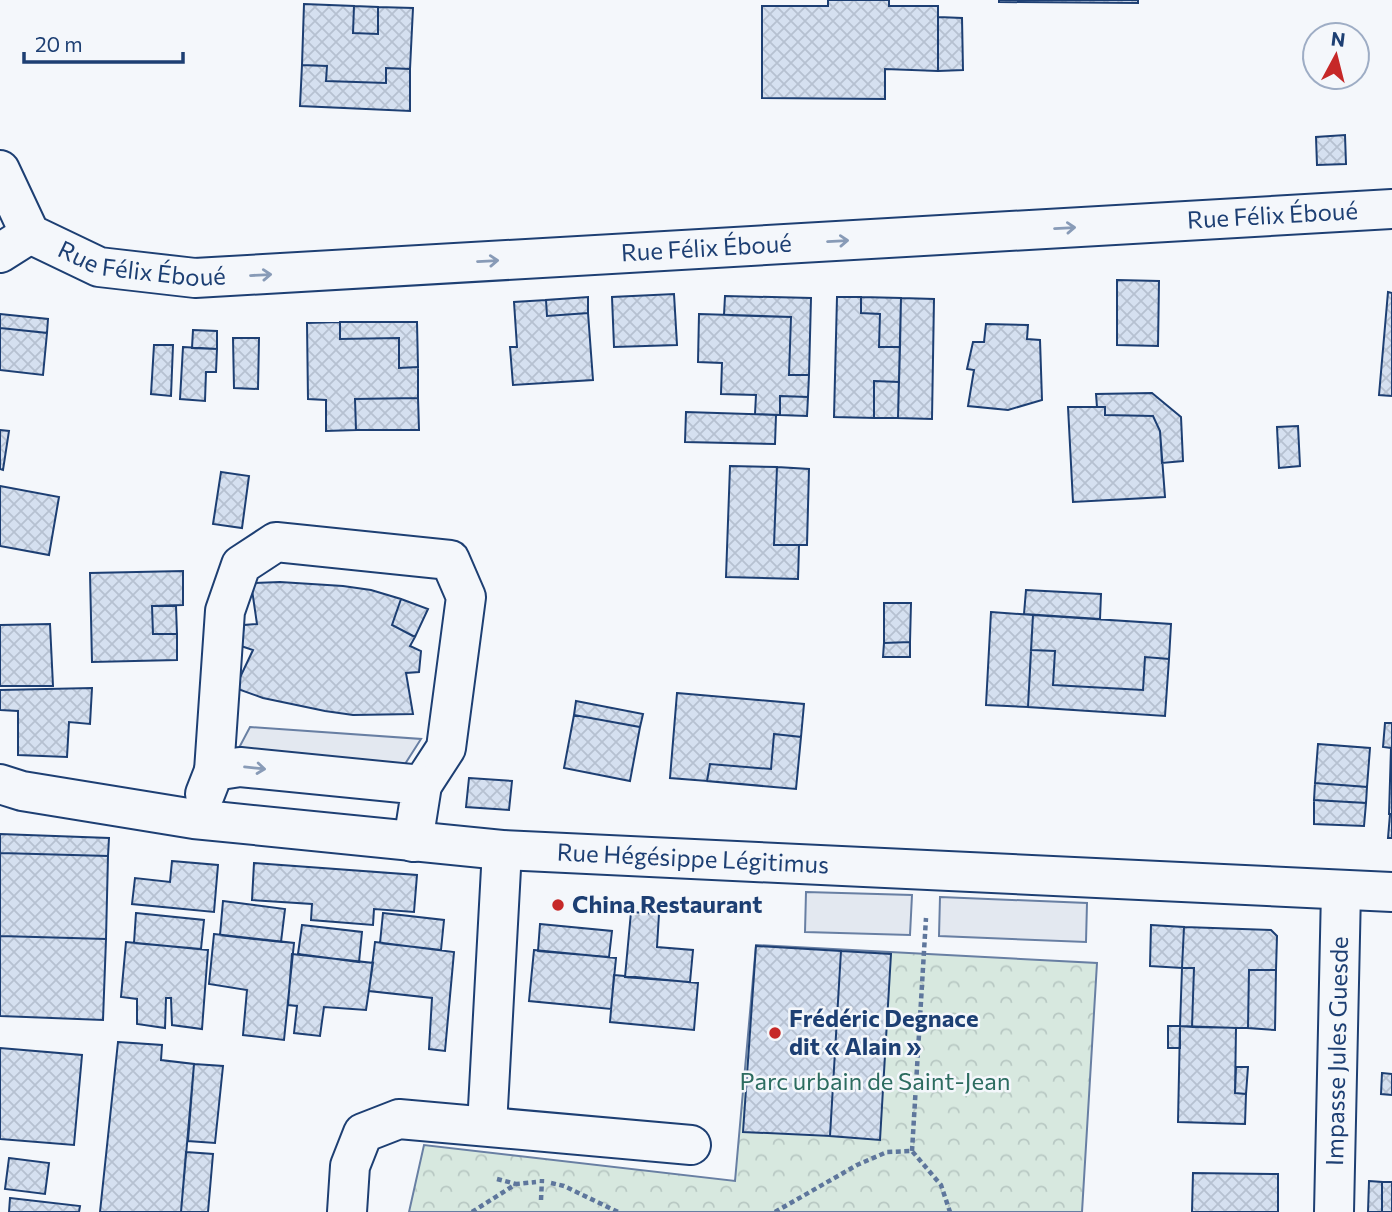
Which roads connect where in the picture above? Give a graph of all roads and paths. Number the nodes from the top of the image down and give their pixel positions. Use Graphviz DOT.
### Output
graph roads {
  1 [pos="0,170"];
  2 [pos="1392,209"];
  3 [pos="15,244"];
  4 [pos="214,771"];
  5 [pos="0,784"];
  6 [pos="422,785"];
  7 [pos="194,819"];
  8 [pos="414,842"];
  9 [pos="502,850"];
  10 [pos="929,872"];
  11 [pos="1341,891"];
  12 [pos="1392,892"];
  13 [pos="487,1126"];
  14 [pos="691,1145"];
  15 [pos="912,1151"];
  16 [pos="542,1181"];
  17 [pos="541,1200"];
  18 [pos="347,1212"];
  19 [pos="472,1212"];
  20 [pos="618,1212"];
  21 [pos="775,1212"];
  22 [pos="950,1212"];
  23 [pos="1335,1212"];
  1 -- 3 [label="street"];
  3 -- 2 [label="street, Rue Félix Éboué, one-way"];
  4 -- 6 [label="street, one-way"];
  4 -- 6 [label="street"];
  4 -- 7 [label="street"];
  5 -- 7 [label="street, Rue Hégésippe Légitimus"];
  6 -- 8 [label="street"];
  7 -- 8 [label="street, Rue Hégésippe Légitimus"];
  8 -- 9 [label="street, Rue Hégésippe Légitimus"];
  9 -- 10 [label="street, Rue Hégésippe Légitimus"];
  9 -- 13 [label="street"];
  10 -- 11 [label="street, Rue Hégésippe Légitimus"];
  10 -- 15 [label="path"];
  11 -- 12 [label="street, Rue Hégésippe Légitimus"];
  11 -- 23 [label="street, Impasse Jules Guesde"];
  13 -- 14 [label="street"];
  13 -- 18 [label="street"];
  15 -- 21 [label="path"];
  15 -- 22 [label="path"];
  16 -- 17 [label="path"];
  16 -- 19 [label="path"];
  16 -- 20 [label="path"];
}
